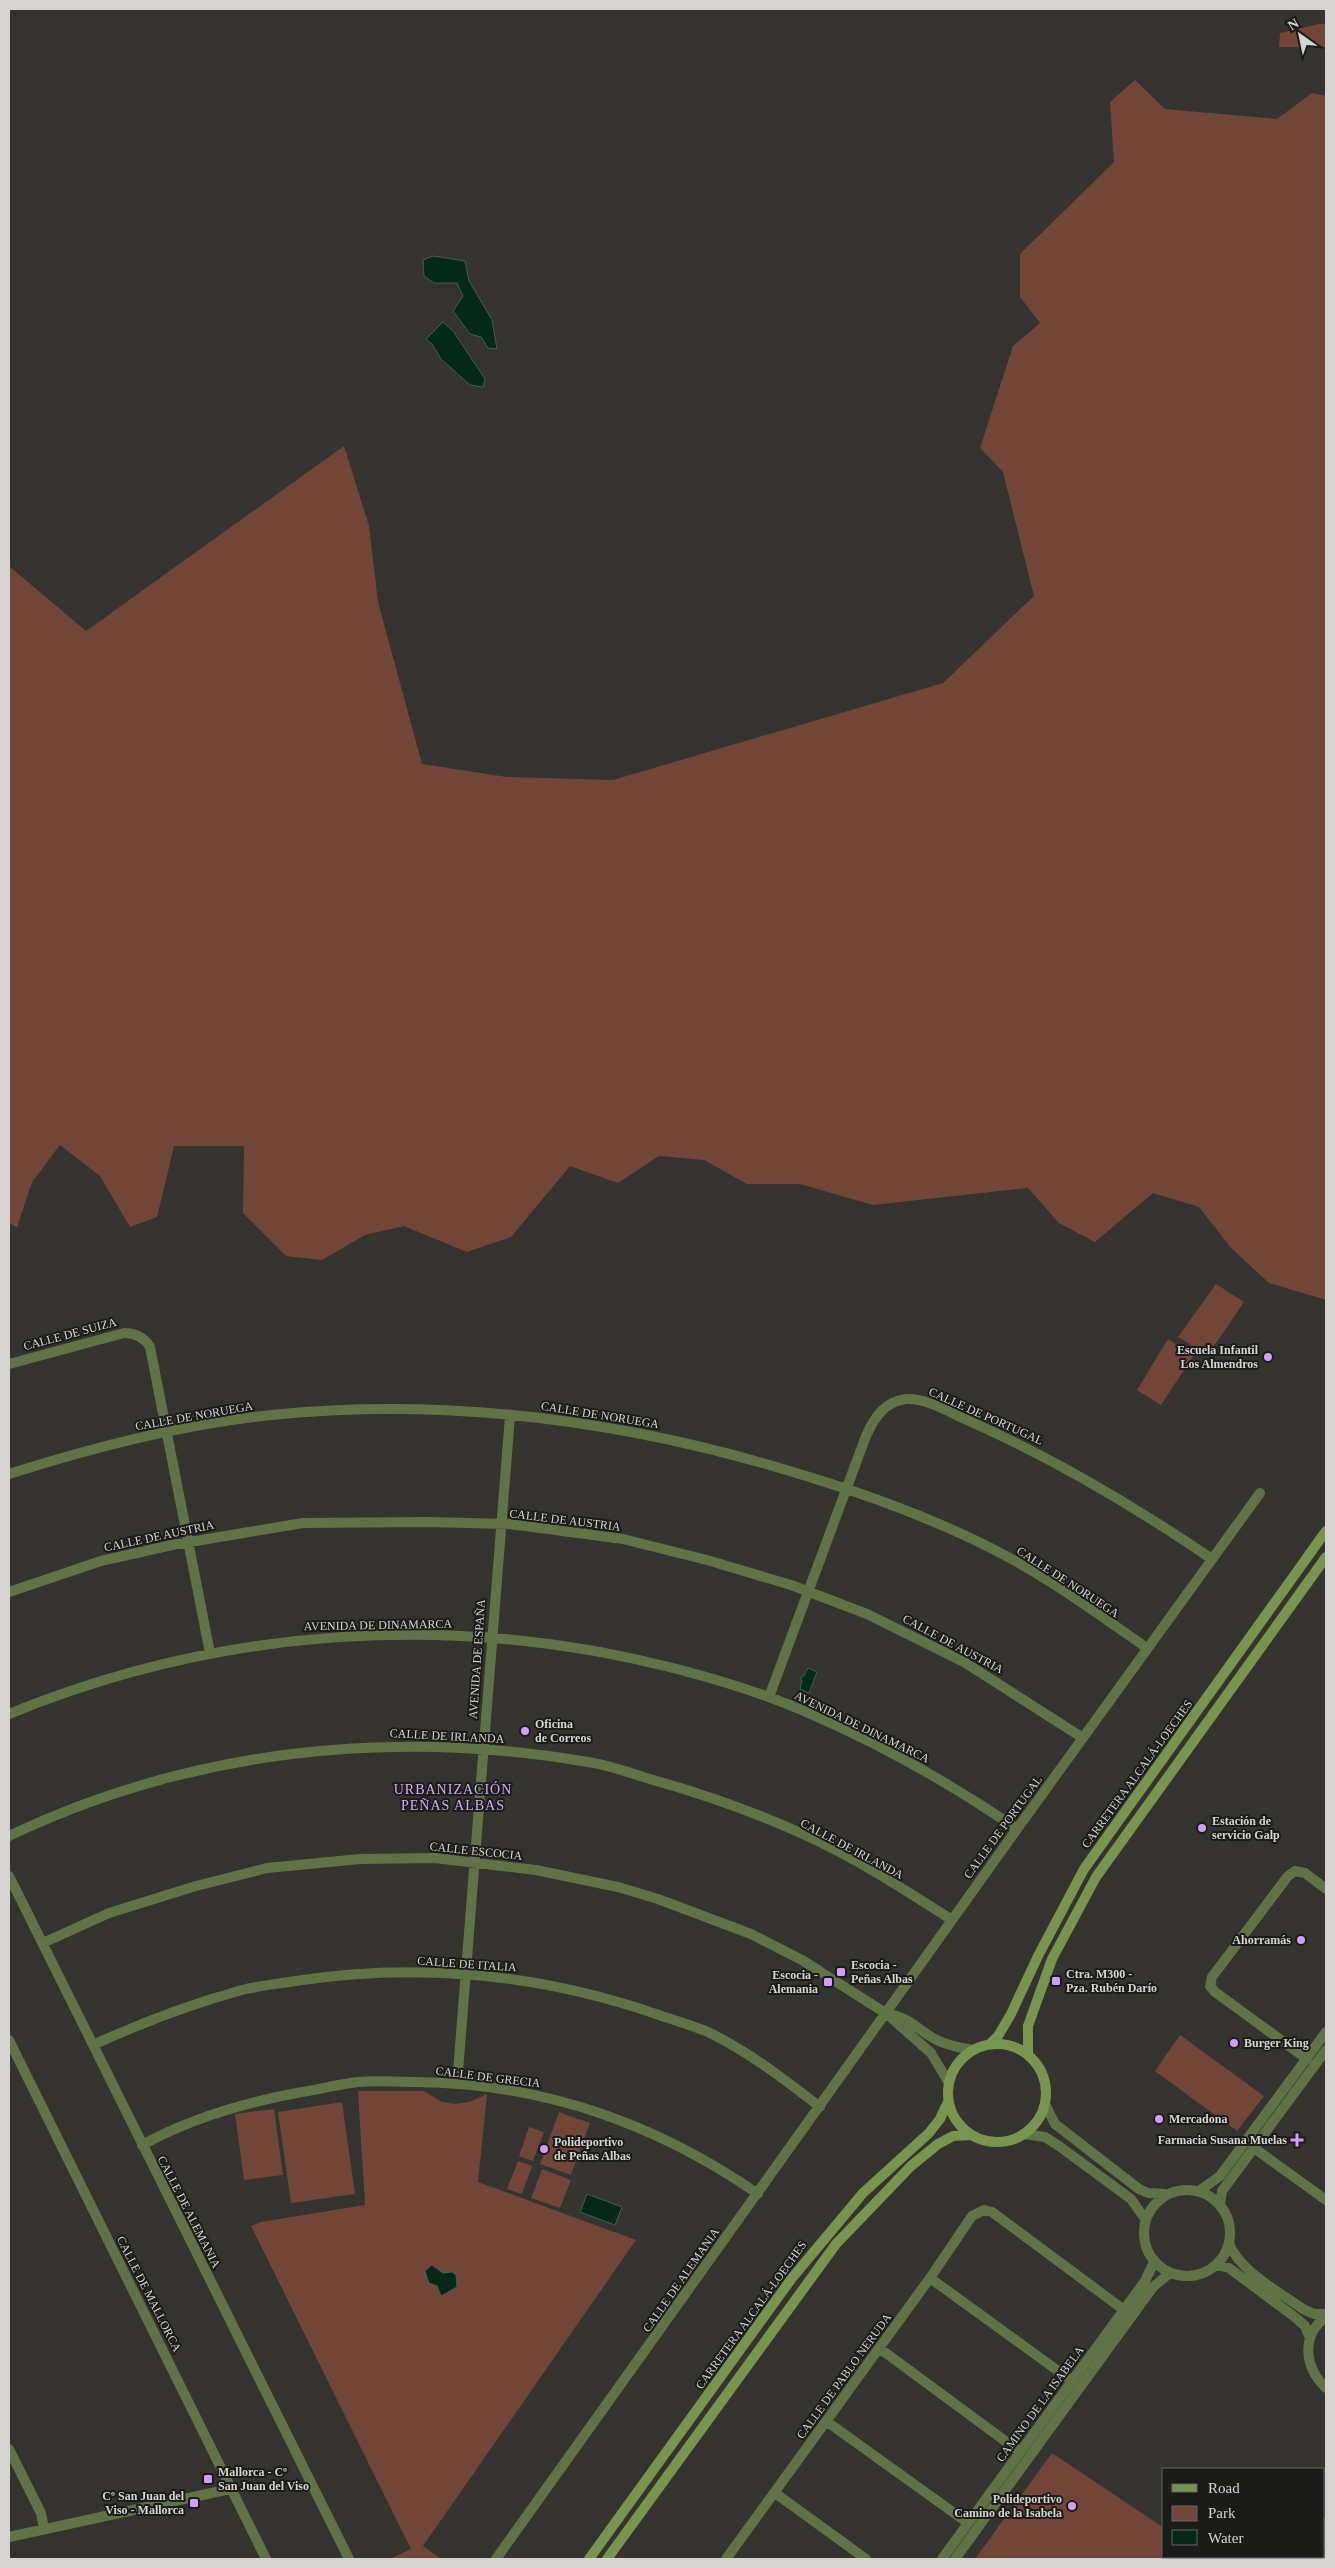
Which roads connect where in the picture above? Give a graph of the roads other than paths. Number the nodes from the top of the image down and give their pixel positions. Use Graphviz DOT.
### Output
graph roads {
  1 [pos="9,1364"];
  2 [pos="510,1416"];
  3 [pos="168,1433"];
  4 [pos="9,1474"];
  5 [pos="846,1488"];
  6 [pos="1260,1493"];
  7 [pos="500,1524"];
  8 [pos="1326,1531"];
  9 [pos="189,1542"];
  10 [pos="1326,1557"];
  11 [pos="1212,1559"];
  12 [pos="810,1591"];
  13 [pos="9,1592"];
  14 [pos="492,1637"];
  15 [pos="1147,1648"];
  16 [pos="210,1653"];
  17 [pos="769,1697"];
  18 [pos="9,1714"];
  19 [pos="1083,1738"];
  20 [pos="483,1749"];
  21 [pos="1017,1829"];
  22 [pos="9,1836"];
  23 [pos="475,1862"];
  24 [pos="9,1876"];
  25 [pos="1326,1889"];
  26 [pos="952,1920"];
  27 [pos="43,1943"];
  28 [pos="466,1974"];
  29 [pos="886,2014"];
  30 [pos="1326,2032"];
  31 [pos="9,2040"];
  32 [pos="990,2044"];
  33 [pos="93,2045"];
  34 [pos="974,2050"];
  35 [pos="1326,2050"];
  36 [pos="1028,2055"];
  37 [pos="1307,2059"];
  38 [pos="948,2083"];
  39 [pos="456,2084"];
  40 [pos="948,2102"];
  41 [pos="1045,2104"];
  42 [pos="820,2107"];
  43 [pos="1023,2134"];
  44 [pos="971,2135"];
  45 [pos="142,2145"];
  46 [pos="1254,2148"];
  47 [pos="1199,2191"];
  48 [pos="758,2194"];
  49 [pos="1165,2194"];
  50 [pos="1326,2200"];
  51 [pos="1220,2204"];
  52 [pos="1145,2219"];
  53 [pos="1229,2244"];
  54 [pos="1154,2262"];
  55 [pos="1216,2265"];
  56 [pos="1170,2273"];
  57 [pos="930,2278"];
  58 [pos="1124,2310"];
  59 [pos="1326,2315"];
  60 [pos="1310,2338"];
  61 [pos="879,2348"];
  62 [pos="1072,2381"];
  63 [pos="1326,2388"];
  64 [pos="826,2421"];
  65 [pos="9,2449"];
  66 [pos="1020,2452"];
  67 [pos="230,2489"];
  68 [pos="775,2493"];
  69 [pos="968,2523"];
  70 [pos="44,2529"];
  71 [pos="9,2537"];
  72 [pos="266,2559"];
  73 [pos="349,2559"];
  74 [pos="496,2559"];
  75 [pos="589,2559"];
  76 [pos="607,2559"];
  77 [pos="726,2559"];
  78 [pos="866,2559"];
  79 [pos="942,2559"];
  80 [pos="955,2559"];
  1 -- 3 [label="street, CALLE DE SUIZA"];
  2 -- 3 [label="street, CALLE DE NORUEGA"];
  2 -- 5 [label="street, CALLE DE NORUEGA"];
  2 -- 7 [label="street, AVENIDA DE ESPAÑA"];
  3 -- 4 [label="street, CALLE DE NORUEGA"];
  3 -- 9 [label="street, CALLE DE SUIZA"];
  5 -- 11 [label="street, CALLE DE PORTUGAL"];
  5 -- 12 [label="street, CALLE DE PORTUGAL"];
  5 -- 15 [label="street, CALLE DE NORUEGA"];
  6 -- 11 [label="street, CALLE DE PORTUGAL"];
  7 -- 9 [label="street, CALLE DE AUSTRIA"];
  7 -- 12 [label="street, CALLE DE AUSTRIA"];
  7 -- 14 [label="street, AVENIDA DE ESPAÑA"];
  8 -- 32 [label="main road, CARRETERA ALCALÁ-LOECHES"];
  9 -- 13 [label="street, CALLE DE AUSTRIA"];
  9 -- 16 [label="street, CALLE DE SUIZA"];
  10 -- 36 [label="main road"];
  11 -- 15 [label="street, CALLE DE PORTUGAL"];
  12 -- 17 [label="street, CALLE DE PORTUGAL"];
  12 -- 19 [label="street, CALLE DE AUSTRIA"];
  14 -- 16 [label="street, AVENIDA DE DINAMARCA"];
  14 -- 17 [label="street, AVENIDA DE DINAMARCA"];
  14 -- 20 [label="street, AVENIDA DE ESPAÑA"];
  15 -- 19 [label="street, CALLE DE PORTUGAL"];
  16 -- 18 [label="street, AVENIDA DE DINAMARCA"];
  17 -- 21 [label="street, AVENIDA DE DINAMARCA"];
  19 -- 21 [label="street, CALLE DE PORTUGAL"];
  20 -- 22 [label="street, CALLE DE IRLANDA"];
  20 -- 23 [label="street, AVENIDA DE ESPAÑA"];
  20 -- 26 [label="street, CALLE DE IRLANDA"];
  21 -- 26 [label="street, CALLE DE PORTUGAL"];
  23 -- 27 [label="street, CALLE ESCOCIA"];
  23 -- 28 [label="street, AVENIDA DE ESPAÑA"];
  23 -- 29 [label="street, CALLE ESCOCIA"];
  24 -- 27 [label="street, CALLE DE ALEMANIA"];
  25 -- 37 [label="street"];
  26 -- 29 [label="street, CALLE DE PORTUGAL"];
  27 -- 33 [label="street, CALLE DE ALEMANIA"];
  28 -- 33 [label="street, CALLE DE ITALIA"];
  28 -- 39 [label="street, AVENIDA DE ESPAÑA"];
  28 -- 42 [label="street, CALLE DE ITALIA"];
  29 -- 34 [label="street, CALLE ESCOCIA"];
  29 -- 38 [label="street, CALLE ESCOCIA"];
  29 -- 42 [label="street, CALLE DE ALEMANIA"];
  30 -- 37 [label="street"];
  31 -- 67 [label="street, CALLE DE MALLORCA"];
  32 -- 34 [label="main road"];
  32 -- 36 [label="main road"];
  33 -- 45 [label="street, CALLE DE ALEMANIA"];
  34 -- 38 [label="main road"];
  35 -- 46 [label="street"];
  36 -- 41 [label="main road"];
  37 -- 47 [label="street"];
  38 -- 40 [label="main road"];
  39 -- 45 [label="street, CALLE DE GRECIA"];
  39 -- 48 [label="street, CALLE DE GRECIA"];
  40 -- 44 [label="main road"];
  40 -- 75 [label="main road, CARRETERA ALCALÁ-LOECHES"];
  41 -- 43 [label="main road"];
  41 -- 49 [label="street"];
  42 -- 48 [label="street, CALLE DE ALEMANIA"];
  43 -- 44 [label="main road"];
  43 -- 52 [label="street"];
  44 -- 76 [label="main road, CARRETERA ALCALÁ-LOECHES"];
  45 -- 73 [label="street, CALLE DE ALEMANIA"];
  46 -- 50 [label="street"];
  46 -- 51 [label="street"];
  47 -- 49 [label="street"];
  47 -- 51 [label="street"];
  48 -- 74 [label="street, CALLE DE ALEMANIA"];
  49 -- 52 [label="street"];
  51 -- 53 [label="street"];
  52 -- 54 [label="street"];
  53 -- 55 [label="street"];
  53 -- 59 [label="street"];
  54 -- 56 [label="street"];
  54 -- 58 [label="street, CAMINO DE LA ISABELA"];
  55 -- 56 [label="street"];
  55 -- 60 [label="street"];
  56 -- 80 [label="street, CAMINO DE LA ISABELA"];
  57 -- 58 [label="street, CALLE DE PABLO NERUDA"];
  57 -- 61 [label="street, CALLE DE PABLO NERUDA"];
  57 -- 62 [label="street"];
  58 -- 62 [label="street, CAMINO DE LA ISABELA"];
  59 -- 60 [label="street"];
  60 -- 63 [label="street"];
  61 -- 64 [label="street, CALLE DE PABLO NERUDA"];
  61 -- 66 [label="street"];
  62 -- 66 [label="street, CAMINO DE LA ISABELA"];
  64 -- 68 [label="street, CALLE DE PABLO NERUDA"];
  64 -- 69 [label="street"];
  65 -- 70 [label="street"];
  66 -- 69 [label="street, CAMINO DE LA ISABELA"];
  67 -- 70 [label="street"];
  67 -- 72 [label="street, CALLE DE MALLORCA"];
  68 -- 77 [label="street, CALLE DE PABLO NERUDA"];
  68 -- 78 [label="street"];
  69 -- 79 [label="street, CAMINO DE LA ISABELA"];
  70 -- 71 [label="street"];
}
